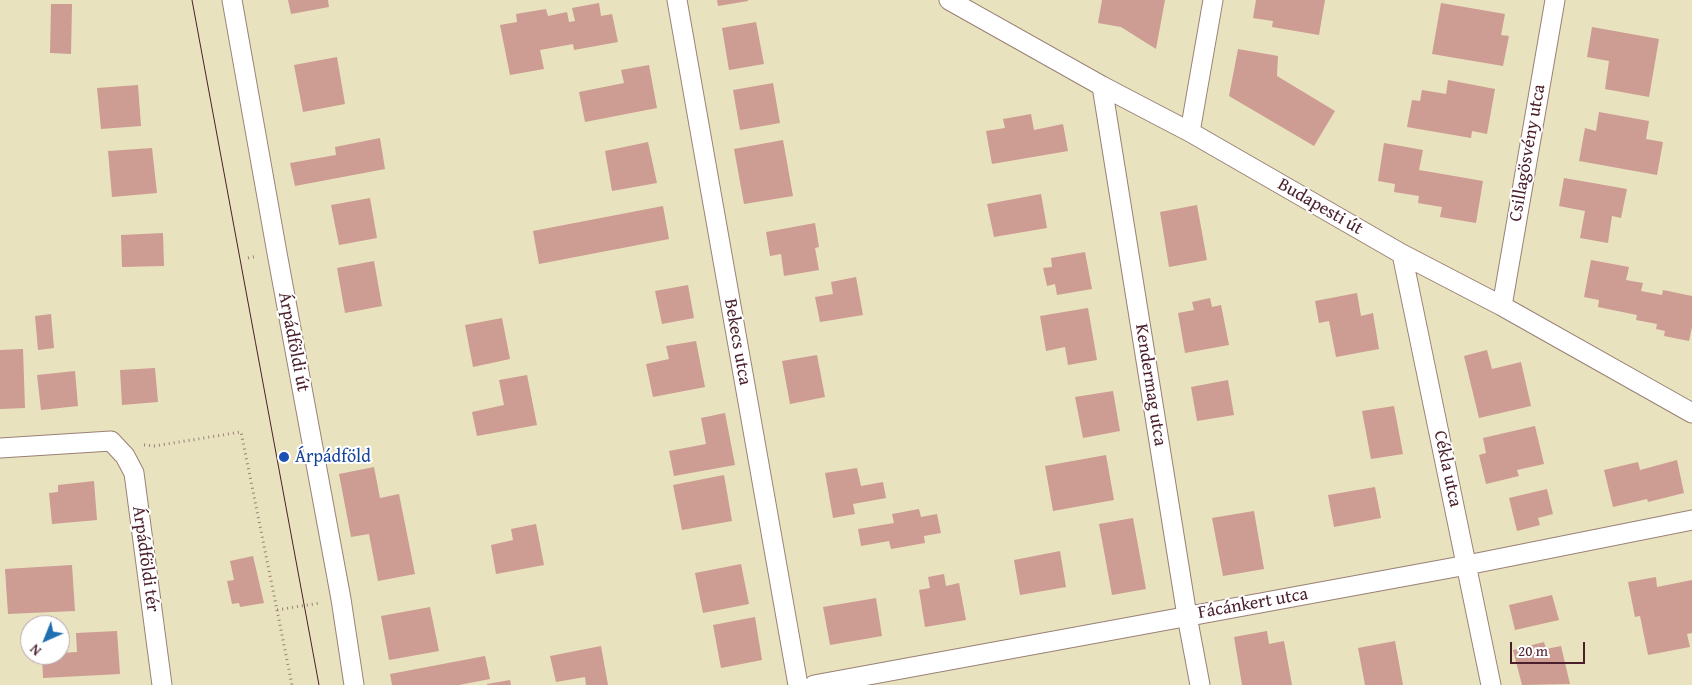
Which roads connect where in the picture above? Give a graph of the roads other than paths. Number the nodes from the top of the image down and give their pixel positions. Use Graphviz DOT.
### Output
graph roads {
  1 [pos="232,0"];
  2 [pos="676,0"];
  3 [pos="949,0"];
  4 [pos="1213,0"];
  5 [pos="1555,0"];
  6 [pos="1102,86"];
  7 [pos="1190,132"];
  8 [pos="1402,254"];
  9 [pos="1502,306"];
  10 [pos="1692,413"];
  11 [pos="0,448"];
  12 [pos="1692,520"];
  13 [pos="1467,565"];
  14 [pos="1188,616"];
  15 [pos="162,685"];
  16 [pos="354,685"];
  17 [pos="798,685"];
  18 [pos="814,685"];
  19 [pos="1200,685"];
  20 [pos="1491,685"];
  1 -- 16 [label="street, Árpádföldi út"];
  2 -- 17 [label="street, Bekecs utca"];
  3 -- 6 [label="street, Budapesti út"];
  4 -- 7 [label="street"];
  5 -- 9 [label="street, Csillagösvény utca"];
  6 -- 7 [label="street, Budapesti út"];
  6 -- 14 [label="street, Kendermag utca"];
  7 -- 8 [label="street, Budapesti út"];
  8 -- 9 [label="street, Budapesti út"];
  8 -- 13 [label="street, Cékla utca"];
  9 -- 10 [label="street, Budapesti út"];
  11 -- 15 [label="street, Árpádföldi tér"];
  12 -- 13 [label="street, Fácánkert utca"];
  13 -- 14 [label="street, Fácánkert utca"];
  13 -- 20 [label="street, Cékla utca"];
  14 -- 18 [label="street, Fácánkert utca"];
  14 -- 19 [label="street, Kendermag utca"];
}
